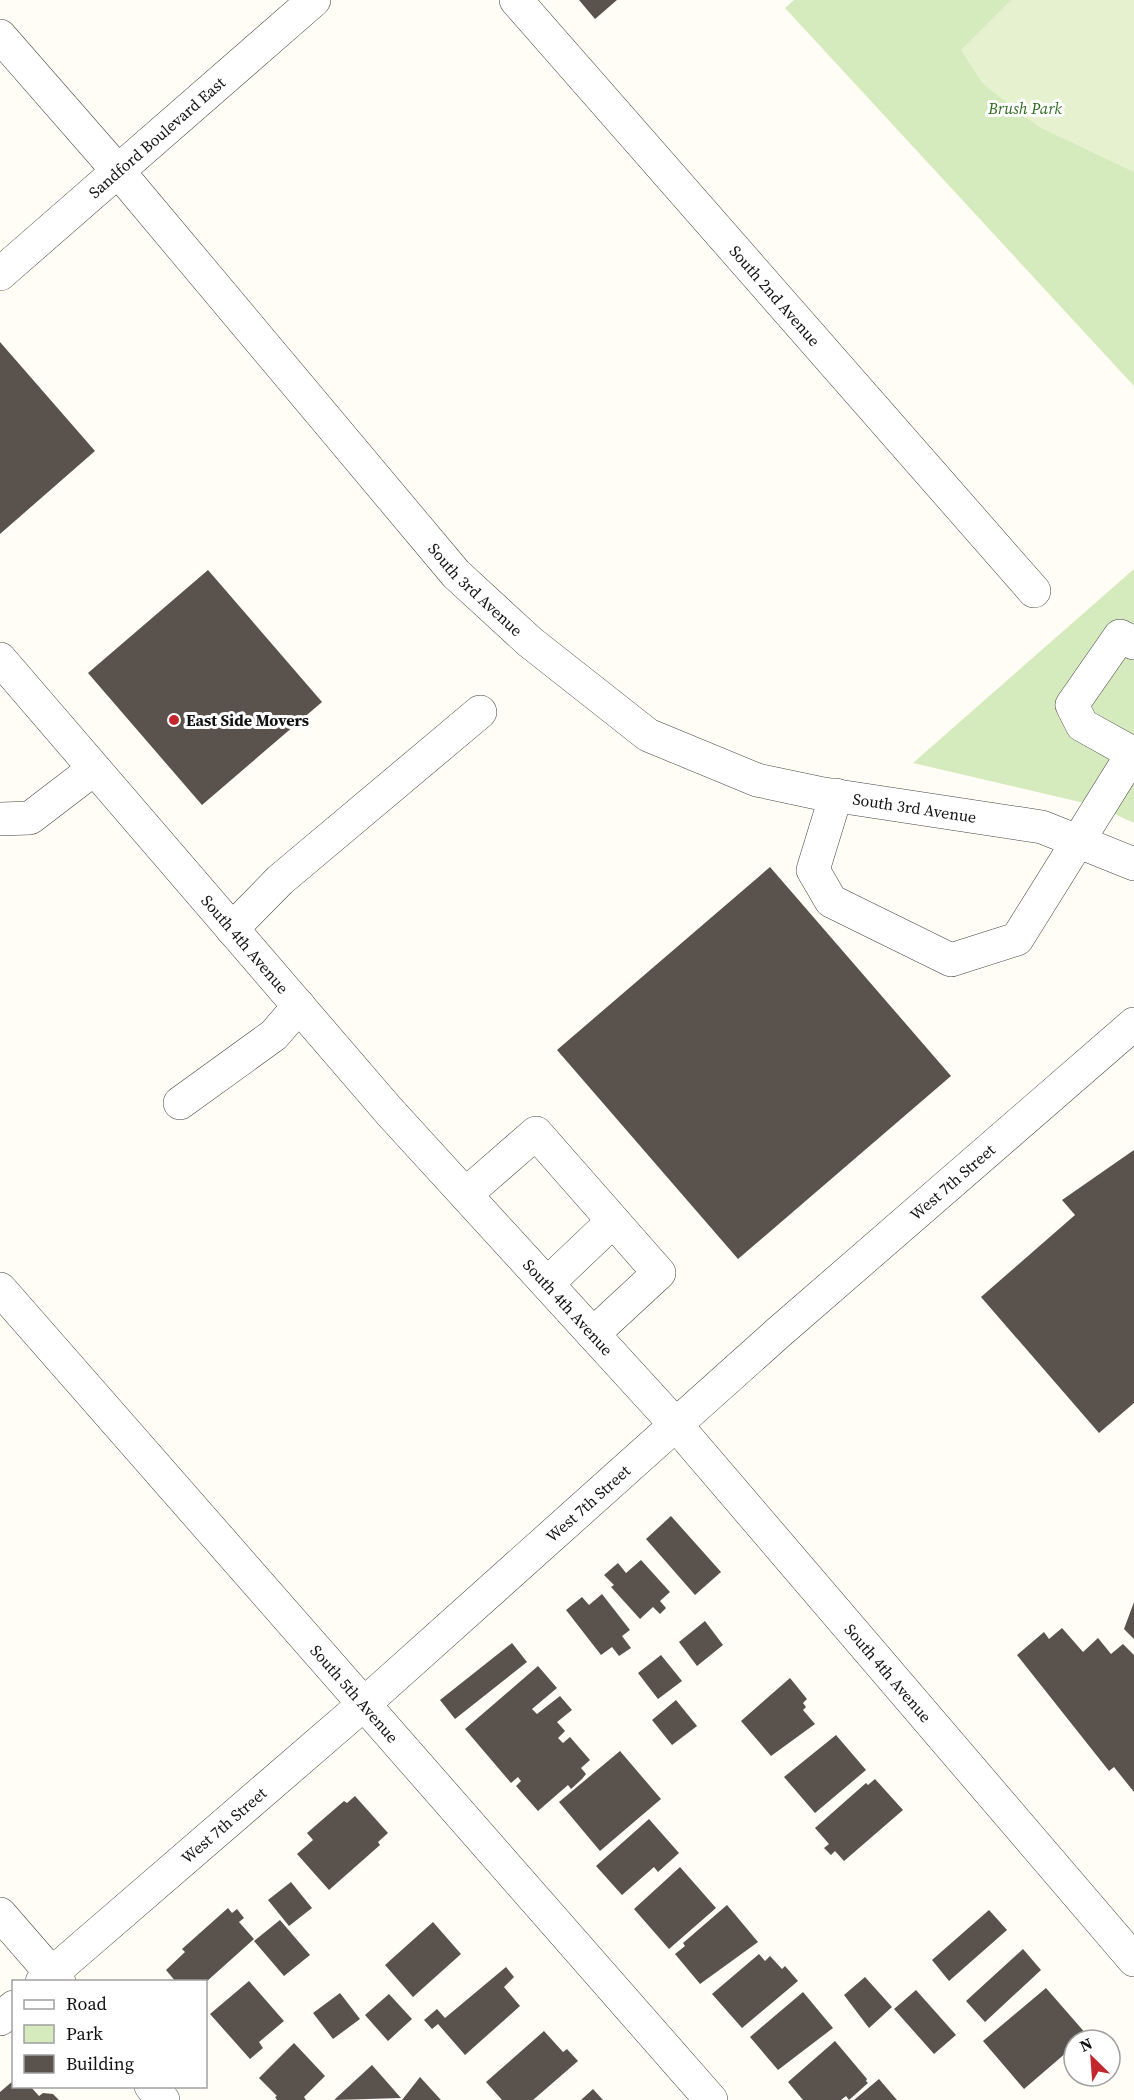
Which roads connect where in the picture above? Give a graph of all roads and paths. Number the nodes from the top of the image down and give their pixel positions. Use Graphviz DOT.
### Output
graph roads {
  1 [pos="314,0"];
  2 [pos="516,0"];
  3 [pos="0,36"];
  4 [pos="118,171"];
  5 [pos="0,274"];
  6 [pos="1034,591"];
  7 [pos="1130,632"];
  8 [pos="0,659"];
  9 [pos="480,712"];
  10 [pos="1134,753"];
  11 [pos="94,769"];
  12 [pos="836,795"];
  13 [pos="0,819"];
  14 [pos="1078,841"];
  15 [pos="1134,864"];
  16 [pos="232,929"];
  17 [pos="299,1006"];
  18 [pos="1134,1024"];
  19 [pos="180,1103"];
  20 [pos="466,1194"];
  21 [pos="613,1221"];
  22 [pos="548,1283"];
  23 [pos="0,1289"];
  24 [pos="593,1334"];
  25 [pos="677,1426"];
  26 [pos="364,1704"];
  27 [pos="0,1914"];
  28 [pos="1134,1960"];
  29 [pos="51,1979"];
  30 [pos="12,2009"];
  31 [pos="0,2019"];
  32 [pos="153,2088"];
  33 [pos="163,2100"];
  34 [pos="711,2100"];
  1 -- 4 [label="street, Sandford Boulevard East"];
  2 -- 6 [label="street, South 2nd Avenue"];
  3 -- 4 [label="street, South 3rd Avenue"];
  4 -- 5 [label="street, Sandford Boulevard East"];
  4 -- 12 [label="street, South 3rd Avenue"];
  7 -- 10 [label="street"];
  8 -- 11 [label="street, South 4th Avenue"];
  9 -- 16 [label="street"];
  10 -- 14 [label="street"];
  11 -- 13 [label="street"];
  11 -- 16 [label="street, South 4th Avenue"];
  12 -- 14 [label="street, South 3rd Avenue"];
  12 -- 14 [label="street"];
  14 -- 15 [label="street, South 3rd Avenue"];
  16 -- 17 [label="street, South 4th Avenue"];
  17 -- 19 [label="street"];
  17 -- 20 [label="street, South 4th Avenue"];
  18 -- 25 [label="street, West 7th Street"];
  20 -- 21 [label="street"];
  20 -- 22 [label="street, South 4th Avenue"];
  21 -- 22 [label="street"];
  21 -- 24 [label="street"];
  22 -- 24 [label="street, South 4th Avenue"];
  23 -- 26 [label="street, South 5th Avenue"];
  24 -- 25 [label="street, South 4th Avenue"];
  25 -- 26 [label="street, West 7th Street"];
  25 -- 28 [label="street, South 4th Avenue"];
  26 -- 29 [label="street, West 7th Street"];
  26 -- 34 [label="street, South 5th Avenue"];
  27 -- 29 [label="street"];
  30 -- 31 [label="street"];
  32 -- 33 [label="street"];
}
